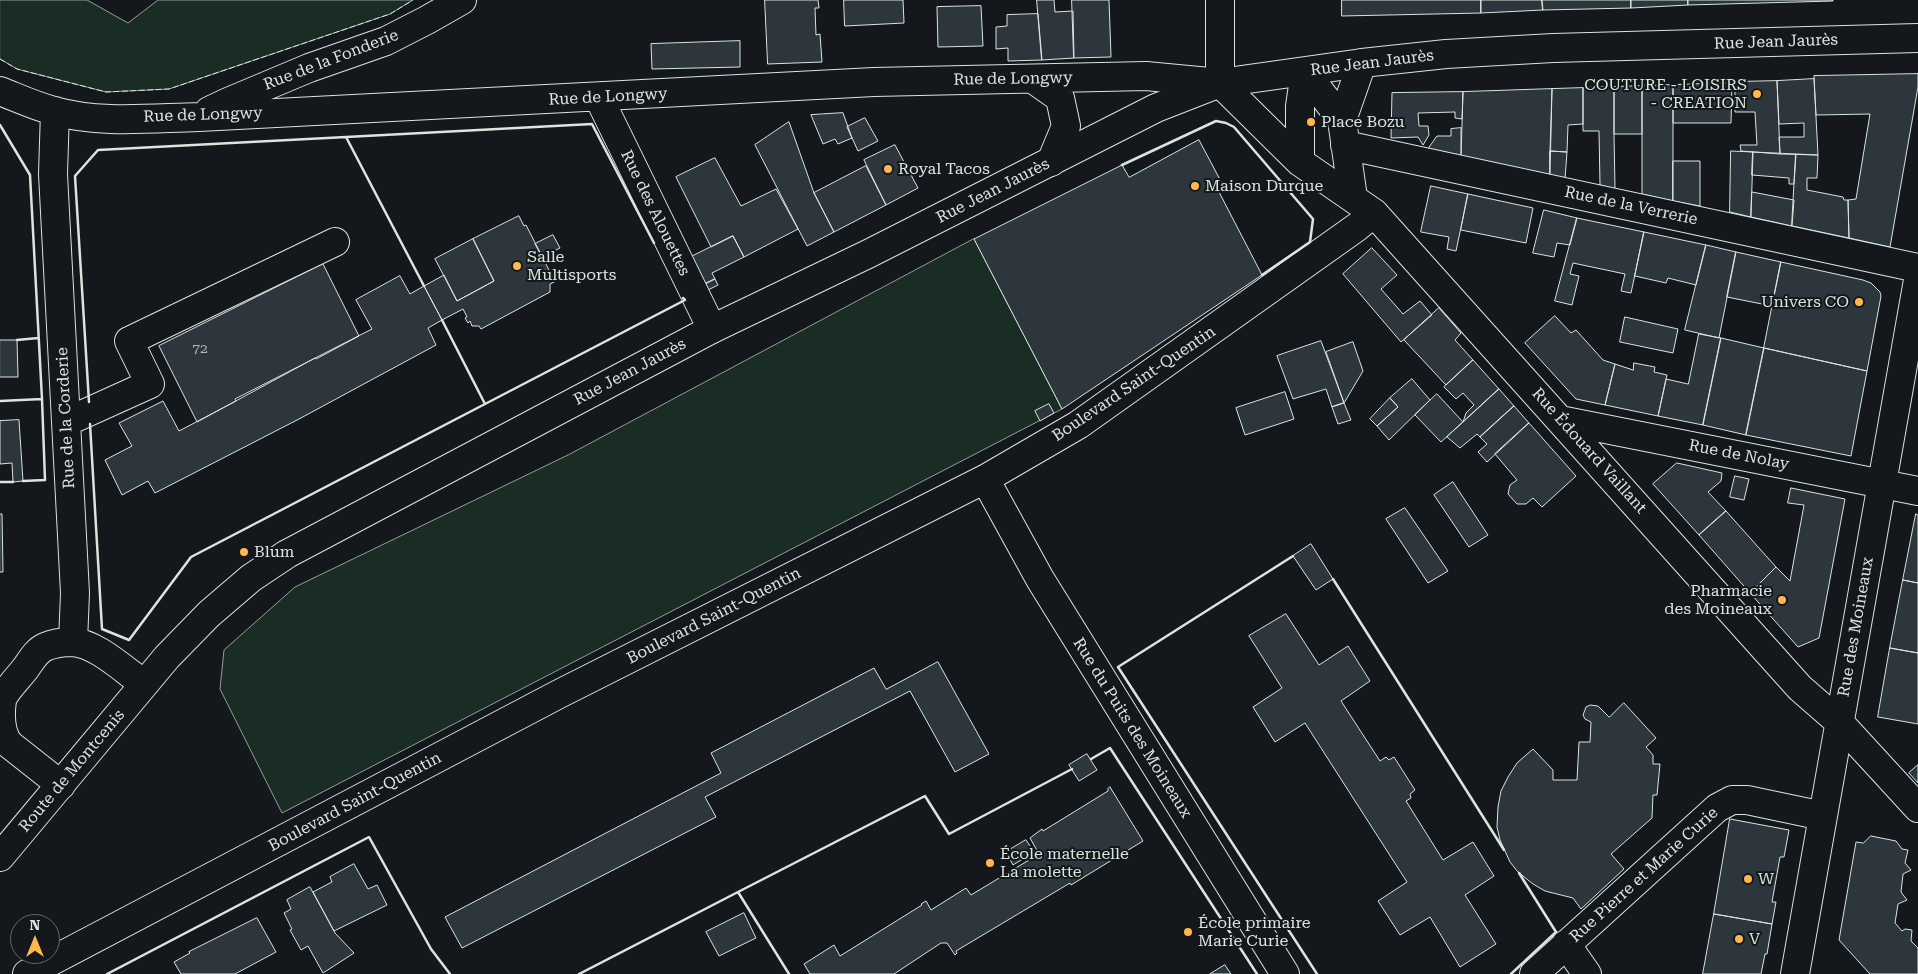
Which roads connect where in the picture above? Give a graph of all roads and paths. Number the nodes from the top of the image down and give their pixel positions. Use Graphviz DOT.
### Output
graph roads {
  1 [pos="462,0"];
  2 [pos="1220,0"];
  3 [pos="1918,38"];
  4 [pos="1362,63"];
  5 [pos="1305,72"];
  6 [pos="1033,79"];
  7 [pos="1220,83"];
  8 [pos="0,91"];
  9 [pos="599,98"];
  10 [pos="55,111"];
  11 [pos="199,117"];
  12 [pos="1343,133"];
  13 [pos="1051,162"];
  14 [pos="1300,162"];
  15 [pos="1364,205"];
  16 [pos="335,242"];
  17 [pos="1918,268"];
  18 [pos="1918,280"];
  19 [pos="712,329"];
  20 [pos="1560,420"];
  21 [pos="66,422"];
  22 [pos="985,479"];
  23 [pos="1882,484"];
  24 [pos="1918,491"];
  25 [pos="73,642"];
  26 [pos="144,684"];
  27 [pos="1839,722"];
  28 [pos="1,736"];
  29 [pos="61,785"];
  30 [pos="1918,808"];
  31 [pos="1823,816"];
  32 [pos="0,857"];
  33 [pos="1566,944"];
  34 [pos="27,974"];
  35 [pos="1285,974"];
  36 [pos="1534,974"];
  37 [pos="1587,974"];
  38 [pos="1795,974"];
  1 -- 11 [label="street, Rue de la Fonderie"];
  2 -- 7 [label="street"];
  3 -- 4 [label="street, Rue Jean Jaurès"];
  4 -- 5 [label="street, Rue Jean Jaurès"];
  4 -- 12 [label="street"];
  5 -- 7 [label="street, Rue Jean Jaurès"];
  5 -- 12 [label="street"];
  5 -- 14 [label="street"];
  6 -- 7 [label="street, Rue de Longwy"];
  6 -- 9 [label="street, Rue de Longwy"];
  6 -- 13 [label="street"];
  7 -- 13 [label="street, Rue Jean Jaurès"];
  7 -- 14 [label="street, Rue Édouard Vaillant"];
  8 -- 10 [label="street, Rue de Longwy"];
  9 -- 11 [label="street, Rue de Longwy"];
  9 -- 19 [label="street, Rue des Alouettes"];
  10 -- 11 [label="street, Rue de Longwy"];
  10 -- 21 [label="street, Rue de la Corderie"];
  12 -- 15 [label="street"];
  12 -- 17 [label="street, Rue de la Verrerie"];
  13 -- 19 [label="street, Rue Jean Jaurès"];
  14 -- 15 [label="street, Rue Édouard Vaillant"];
  15 -- 20 [label="street, Rue Édouard Vaillant"];
  15 -- 22 [label="street, Boulevard Saint-Quentin"];
  16 -- 21 [label="street"];
  18 -- 23 [label="street, Rue des Moineaux"];
  19 -- 26 [label="street, Rue Jean Jaurès"];
  20 -- 23 [label="street, Rue de Nolay"];
  20 -- 27 [label="street, Rue Édouard Vaillant"];
  21 -- 25 [label="street, Rue de la Corderie"];
  22 -- 34 [label="street, Boulevard Saint-Quentin"];
  22 -- 35 [label="street, Rue du Puits des Moineaux"];
  23 -- 24 [label="street, Rue de Nolay"];
  23 -- 27 [label="street, Rue des Moineaux"];
  25 -- 26 [label="street"];
  25 -- 28 [label="street"];
  26 -- 29 [label="street, Route de Montcenis"];
  27 -- 30 [label="street, Rue Édouard Vaillant"];
  27 -- 31 [label="street, Rue des Moineaux"];
  28 -- 29 [label="street"];
  29 -- 32 [label="street, Route de Montcenis"];
  31 -- 33 [label="street, Rue Pierre et Marie Curie"];
  31 -- 38 [label="street, Rue des Moineaux"];
  33 -- 36 [label="street, Rue Pierre et Marie Curie"];
  33 -- 37 [label="street"];
}
